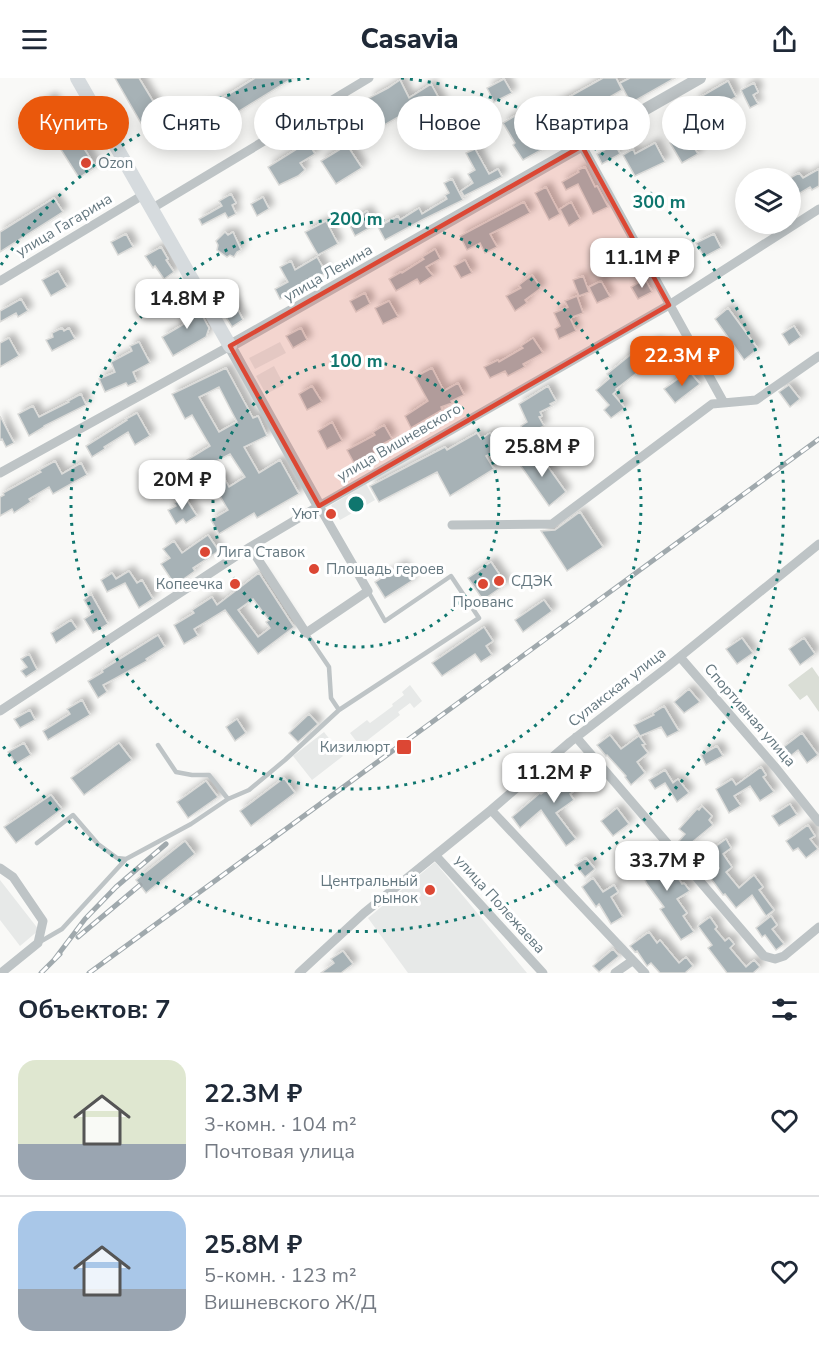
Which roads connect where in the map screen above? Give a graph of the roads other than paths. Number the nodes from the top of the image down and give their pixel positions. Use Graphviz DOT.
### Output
graph roads {
  1 [pos="77,78"];
  2 [pos="369,78"];
  3 [pos="700,78"];
  4 [pos="650,107"];
  5 [pos="575,150"];
  6 [pos="584,150"];
  7 [pos="143,195"];
  8 [pos="151,208"];
  9 [pos="819,209"];
  10 [pos="0,281"];
  11 [pos="669,305"];
  12 [pos="230,346"];
  13 [pos="819,356"];
  14 [pos="724,403"];
  15 [pos="0,473"];
  16 [pos="319,506"];
  17 [pos="452,525"];
  18 [pos="819,544"];
  19 [pos="250,547"];
  20 [pos="368,591"];
  21 [pos="306,633"];
  22 [pos="680,657"];
  23 [pos="339,710"];
  24 [pos="0,711"];
  25 [pos="576,737"];
  26 [pos="158,745"];
  27 [pos="228,799"];
  28 [pos="491,810"];
  29 [pos="819,822"];
  30 [pos="37,843"];
  31 [pos="435,856"];
  32 [pos="126,859"];
  33 [pos="0,868"];
  34 [pos="819,927"];
  35 [pos="38,943"];
  36 [pos="632,961"];
  37 [pos="1,973"];
  38 [pos="299,973"];
  39 [pos="543,973"];
  40 [pos="615,973"];
  41 [pos="645,973"];
  1 -- 7 [label="main road"];
  2 -- 8 [label="street"];
  3 -- 4 [label="street, улица Ленина"];
  5 -- 12 [label="street, улица Ленина"];
  6 -- 11 [label="street"];
  7 -- 8 [label="main road"];
  7 -- 10 [label="street, улица Гагарина"];
  8 -- 12 [label="main road"];
  9 -- 11 [label="street, улица Вишневского"];
  11 -- 14 [label="street"];
  11 -- 16 [label="street, улица Вишневского"];
  12 -- 15 [label="street, улица Ленина"];
  12 -- 16 [label="street"];
  13 -- 14 [label="street"];
  14 -- 17 [label="street"];
  16 -- 19 [label="street, улица Вишневского"];
  16 -- 20 [label="street"];
  18 -- 22 [label="street, Сулакская улица"];
  19 -- 21 [label="street"];
  19 -- 24 [label="street, улица Вишневского"];
  20 -- 21 [label="street"];
  20 -- 23 [label="lane"];
  21 -- 23 [label="lane"];
  22 -- 25 [label="street, Сулакская улица"];
  22 -- 29 [label="street, Спортивная улица"];
  23 -- 27 [label="lane"];
  25 -- 28 [label="street, Сулакская улица"];
  25 -- 34 [label="street"];
  26 -- 27 [label="lane"];
  27 -- 32 [label="lane"];
  28 -- 31 [label="street, Сулакская улица"];
  28 -- 36 [label="street"];
  30 -- 32 [label="lane"];
  31 -- 38 [label="street, Сулакская улица"];
  31 -- 39 [label="street, улица Полежаева"];
  32 -- 35 [label="lane"];
  33 -- 35 [label="street"];
  35 -- 37 [label="street"];
  36 -- 40 [label="street"];
  36 -- 41 [label="street"];
}
